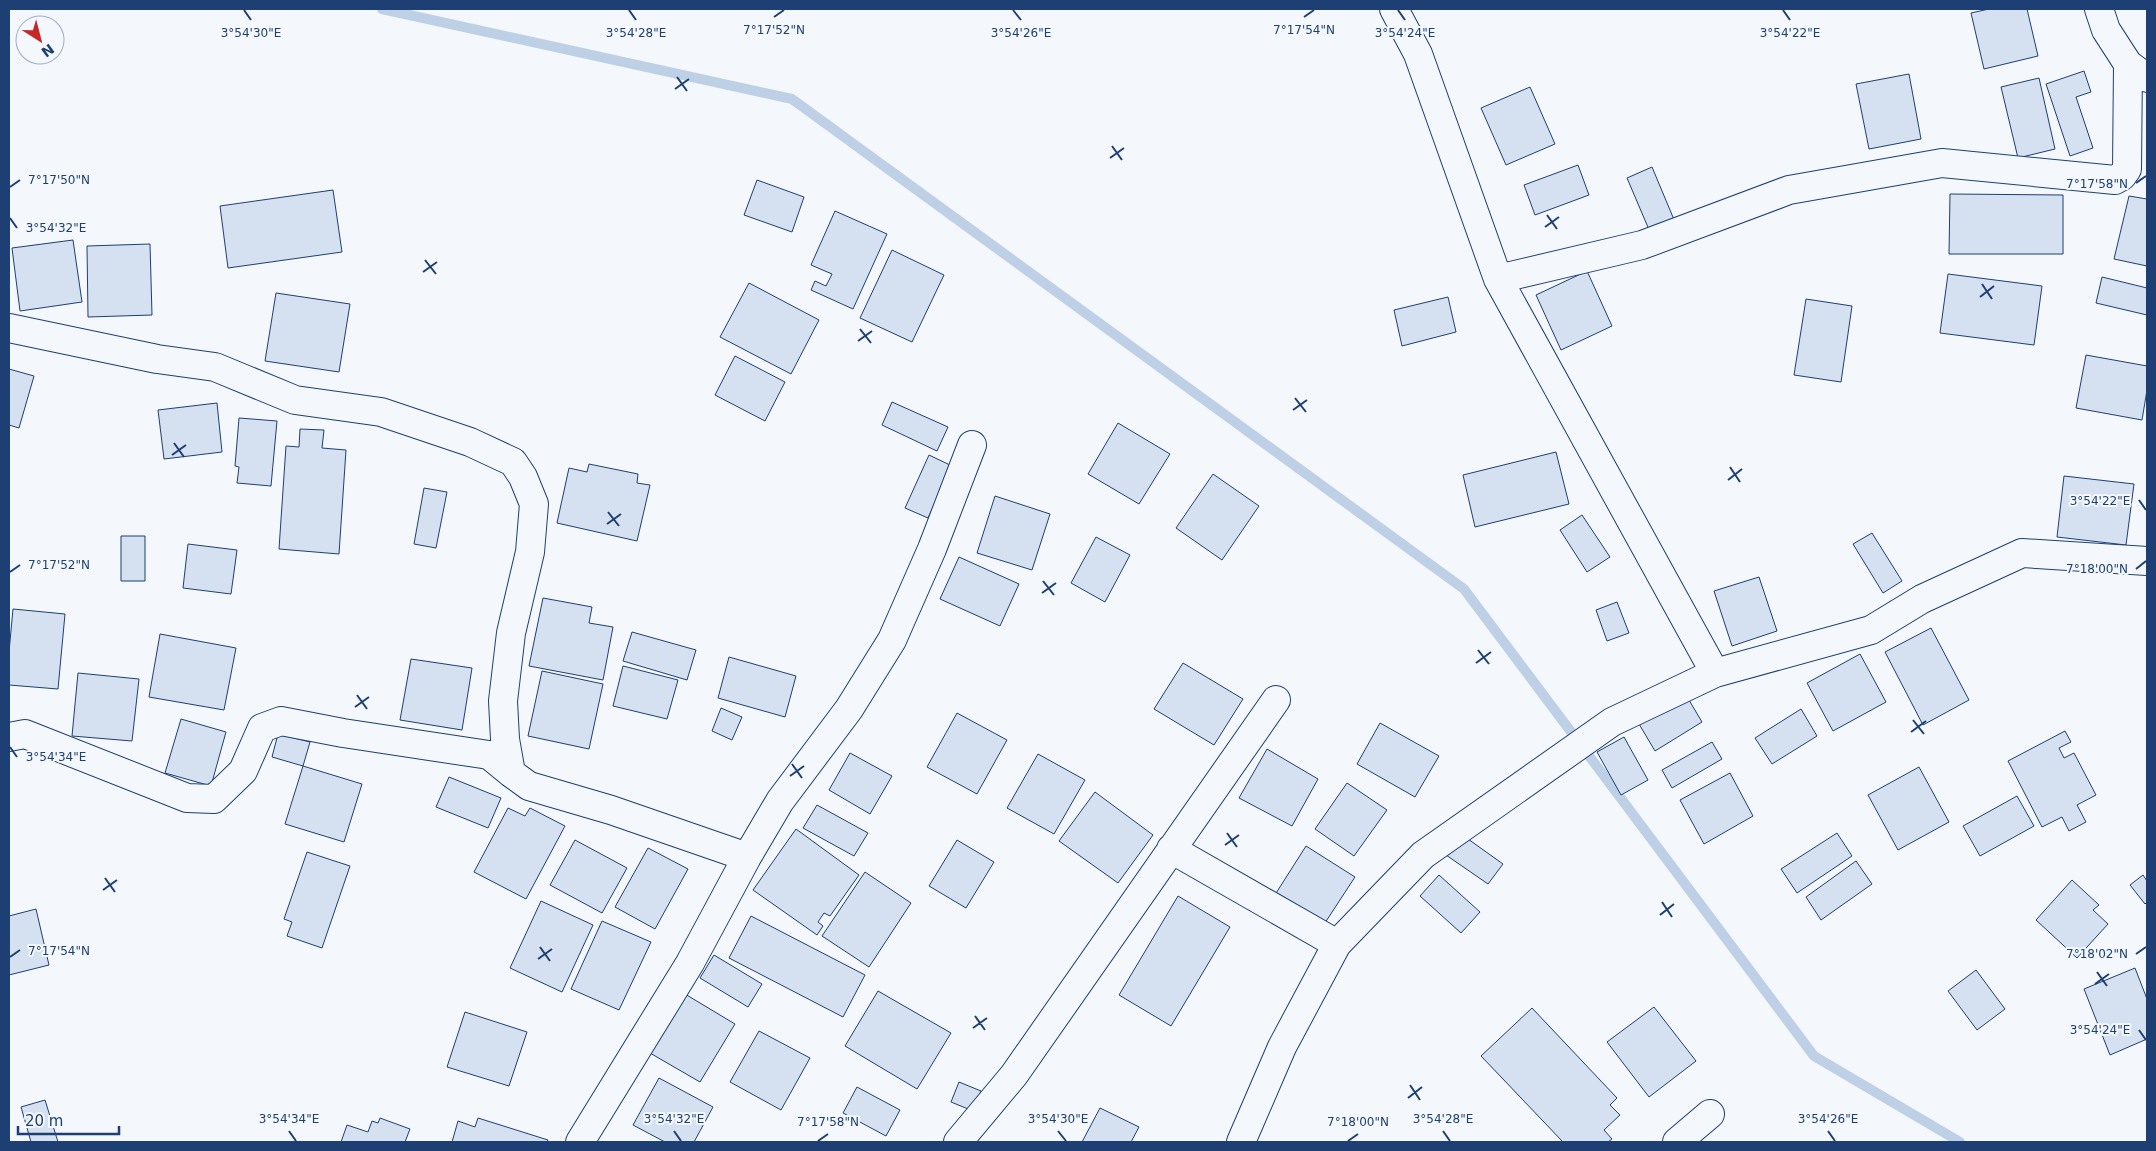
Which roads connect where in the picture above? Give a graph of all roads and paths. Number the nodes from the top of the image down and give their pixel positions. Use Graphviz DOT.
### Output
graph roads {
  1 [pos="1394,9"];
  2 [pos="2099,9"];
  3 [pos="2138,71"];
  4 [pos="1498,279"];
  5 [pos="9,328"];
  6 [pos="972,445"];
  7 [pos="2147,561"];
  8 [pos="1715,673"];
  9 [pos="1276,700"];
  10 [pos="9,737"];
  11 [pos="512,772"];
  12 [pos="1171,849"];
  13 [pos="746,857"];
  14 [pos="1337,944"];
  15 [pos="1710,1114"];
  16 [pos="580,1142"];
  17 [pos="958,1142"];
  18 [pos="1241,1142"];
  19 [pos="1677,1142"];
  1 -- 4 [label="street"];
  2 -- 3 [label="street"];
  3 -- 4 [label="street"];
  4 -- 8 [label="street"];
  5 -- 11 [label="street"];
  6 -- 13 [label="street"];
  7 -- 8 [label="street"];
  8 -- 14 [label="street"];
  9 -- 12 [label="street"];
  10 -- 11 [label="street"];
  11 -- 13 [label="street"];
  12 -- 14 [label="street"];
  12 -- 17 [label="street"];
  13 -- 16 [label="street"];
  14 -- 18 [label="street"];
  15 -- 19 [label="street"];
}
